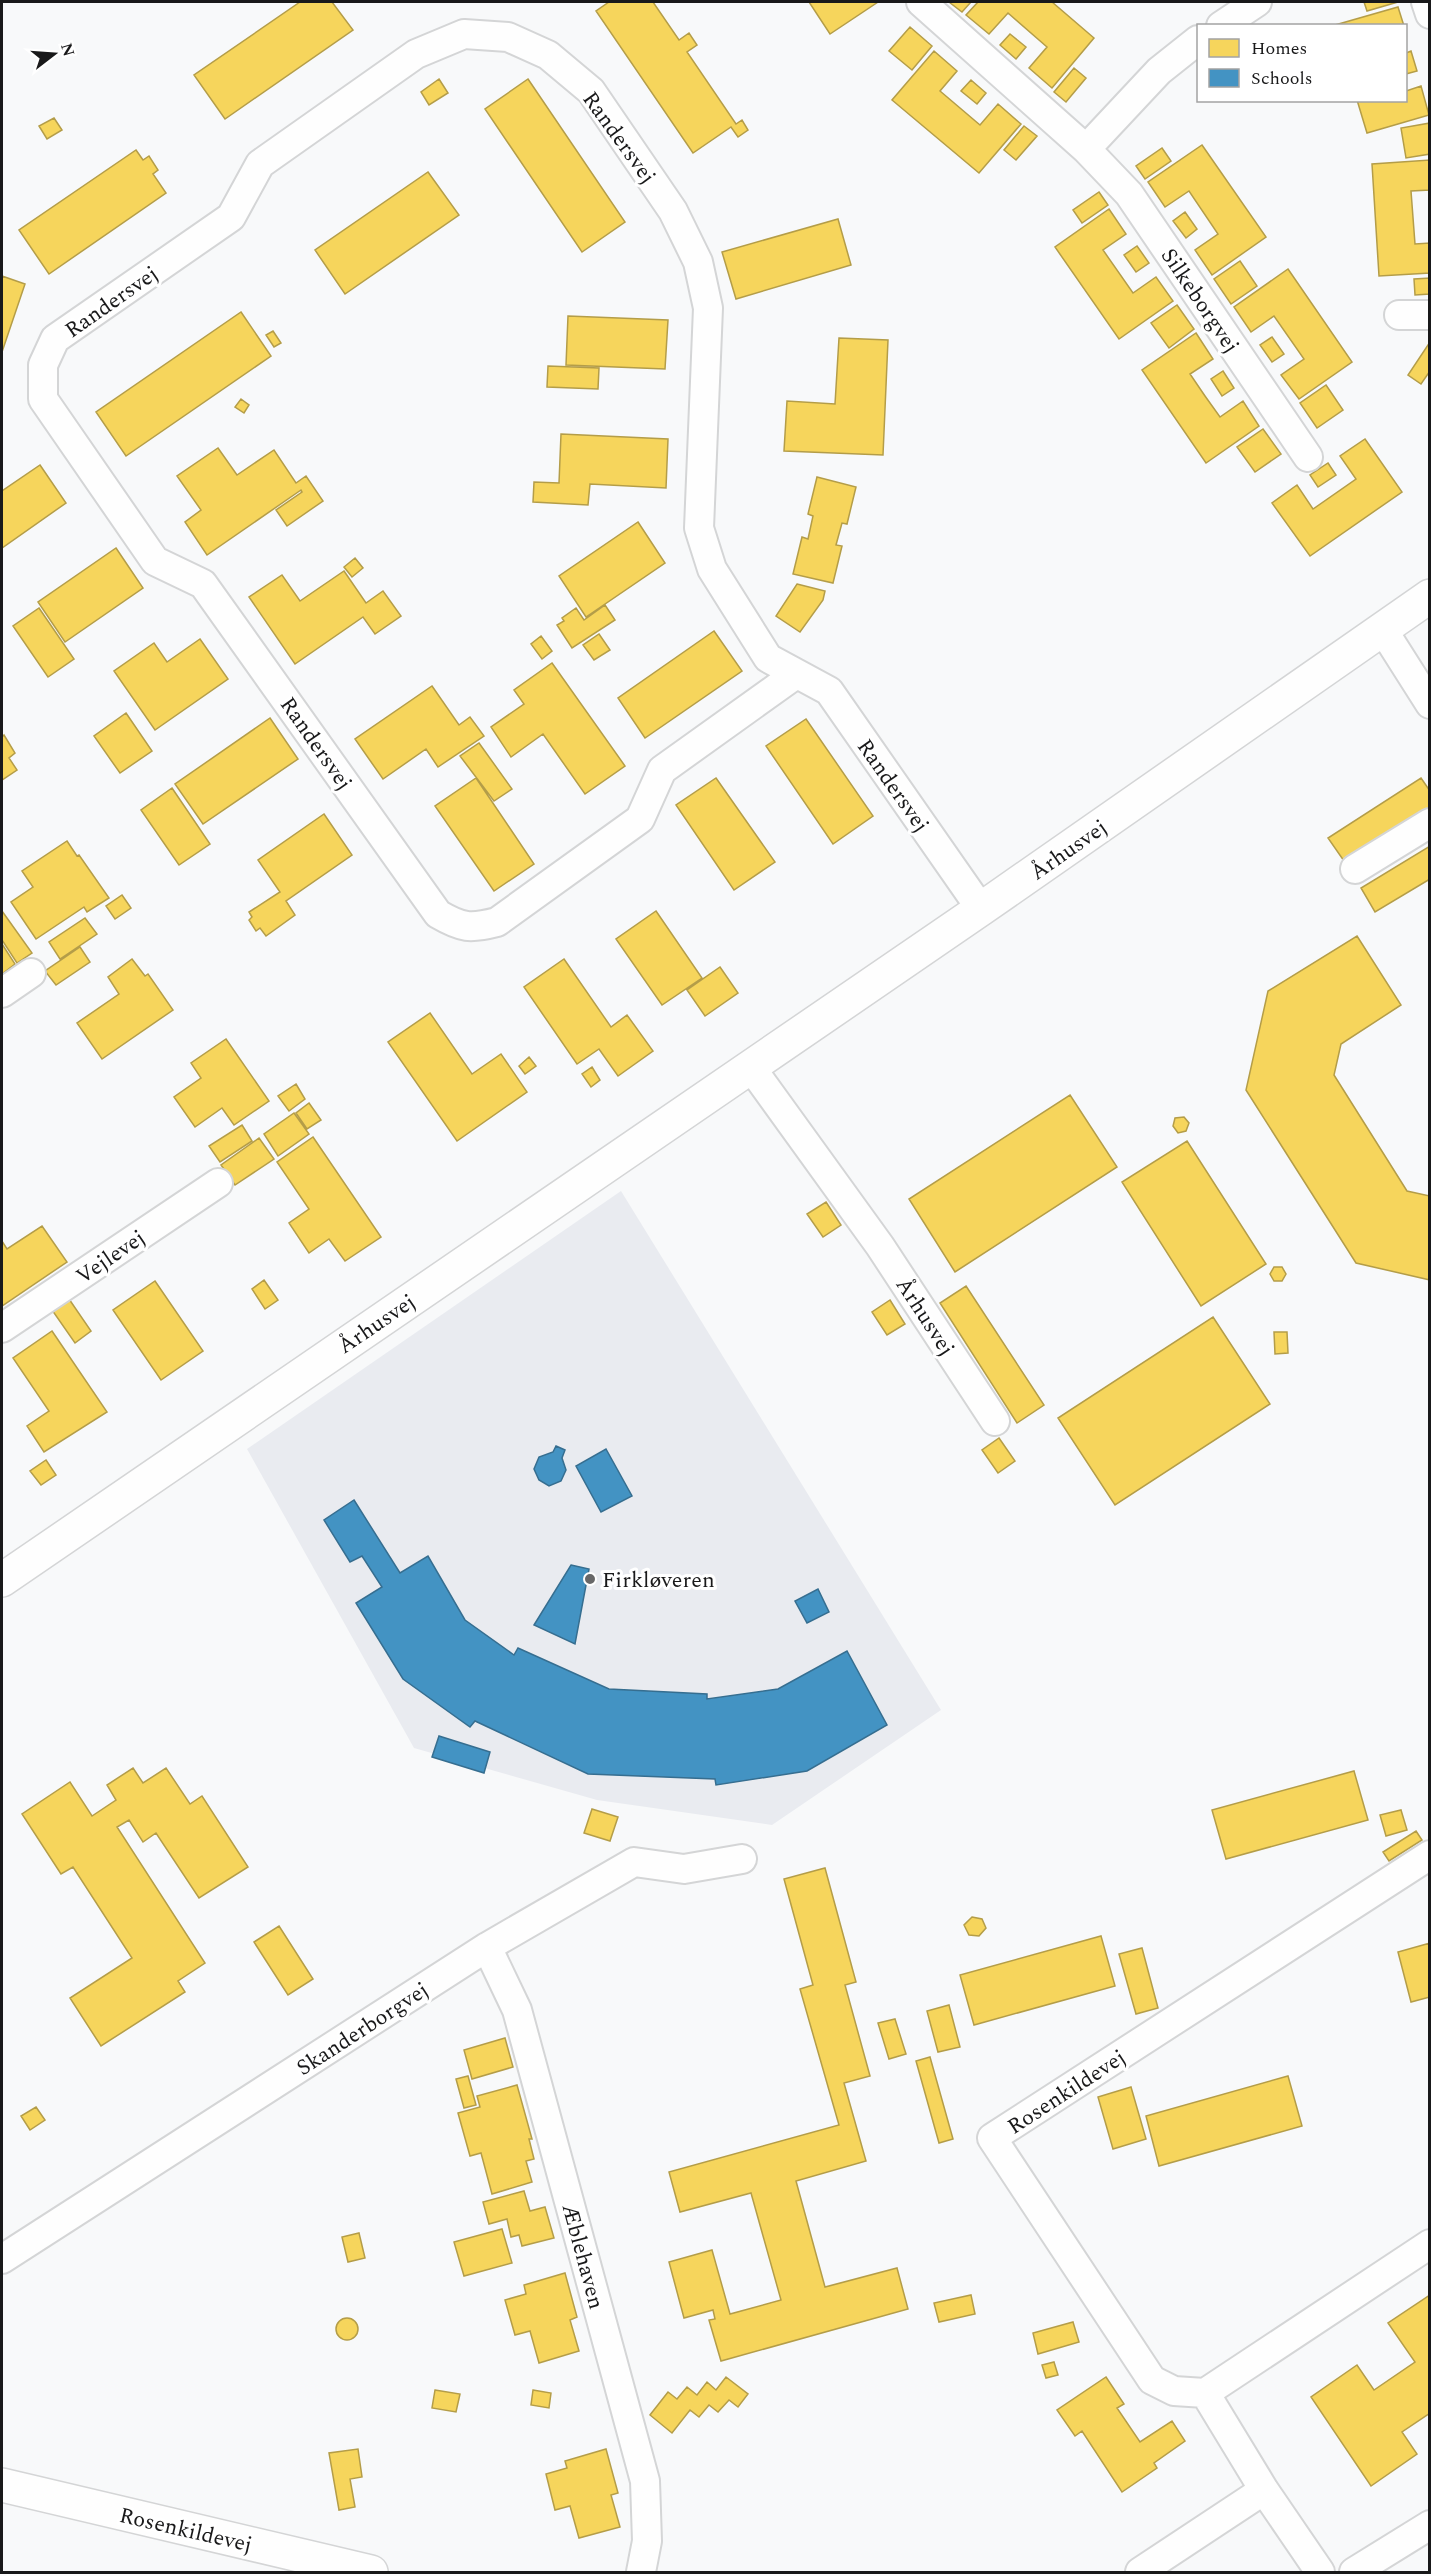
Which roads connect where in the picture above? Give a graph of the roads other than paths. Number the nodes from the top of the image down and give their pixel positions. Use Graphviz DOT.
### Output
graph roads {
  1 [pos="921,2"];
  2 [pos="1257,2"];
  3 [pos="1426,2"];
  4 [pos="1430,14"];
  5 [pos="1224,24"];
  6 [pos="1197,41"];
  7 [pos="1086,149"];
  8 [pos="1399,315"];
  9 [pos="1430,315"];
  10 [pos="1308,457"];
  11 [pos="1430,596"];
  12 [pos="1383,630"];
  13 [pos="796,674"];
  14 [pos="1430,704"];
  15 [pos="1430,823"];
  16 [pos="1355,869"];
  17 [pos="981,909"];
  18 [pos="31,973"];
  19 [pos="2,993"];
  20 [pos="750,1066"];
  21 [pos="218,1183"];
  22 [pos="2,1329"];
  23 [pos="995,1421"];
  24 [pos="2,1580"];
  25 [pos="1430,1856"];
  26 [pos="742,1859"];
  27 [pos="487,1947"];
  28 [pos="1430,2244"];
  29 [pos="2,2259"];
  30 [pos="1204,2393"];
  31 [pos="2,2485"];
  32 [pos="1264,2490"];
  33 [pos="1430,2525"];
  34 [pos="371,2572"];
  35 [pos="641,2572"];
  36 [pos="1140,2572"];
  37 [pos="1320,2572"];
  38 [pos="1354,2572"];
  1 -- 7 [label="street, Silkeborgvej"];
  2 -- 5 [label="street"];
  3 -- 4 [label="street"];
  6 -- 7 [label="street"];
  7 -- 10 [label="street, Silkeborgvej"];
  8 -- 9 [label="street"];
  11 -- 12 [label="street, Århusvej"];
  12 -- 14 [label="street"];
  12 -- 17 [label="street, Århusvej"];
  13 -- 13 [label="street, Randersvej"];
  13 -- 17 [label="street, Randersvej"];
  15 -- 16 [label="street"];
  17 -- 20 [label="street, Århusvej"];
  18 -- 19 [label="street"];
  20 -- 23 [label="street, Århusvej"];
  20 -- 24 [label="street, Århusvej"];
  21 -- 22 [label="street, Vejlevej"];
  25 -- 30 [label="street, Rosenkildevej"];
  26 -- 27 [label="street, Skanderborgvej"];
  27 -- 29 [label="street, Skanderborgvej"];
  27 -- 35 [label="street, Æblehaven"];
  28 -- 30 [label="street"];
  30 -- 32 [label="street"];
  31 -- 34 [label="street, Rosenkildevej"];
  32 -- 36 [label="street"];
  32 -- 37 [label="street"];
  33 -- 38 [label="street"];
}
